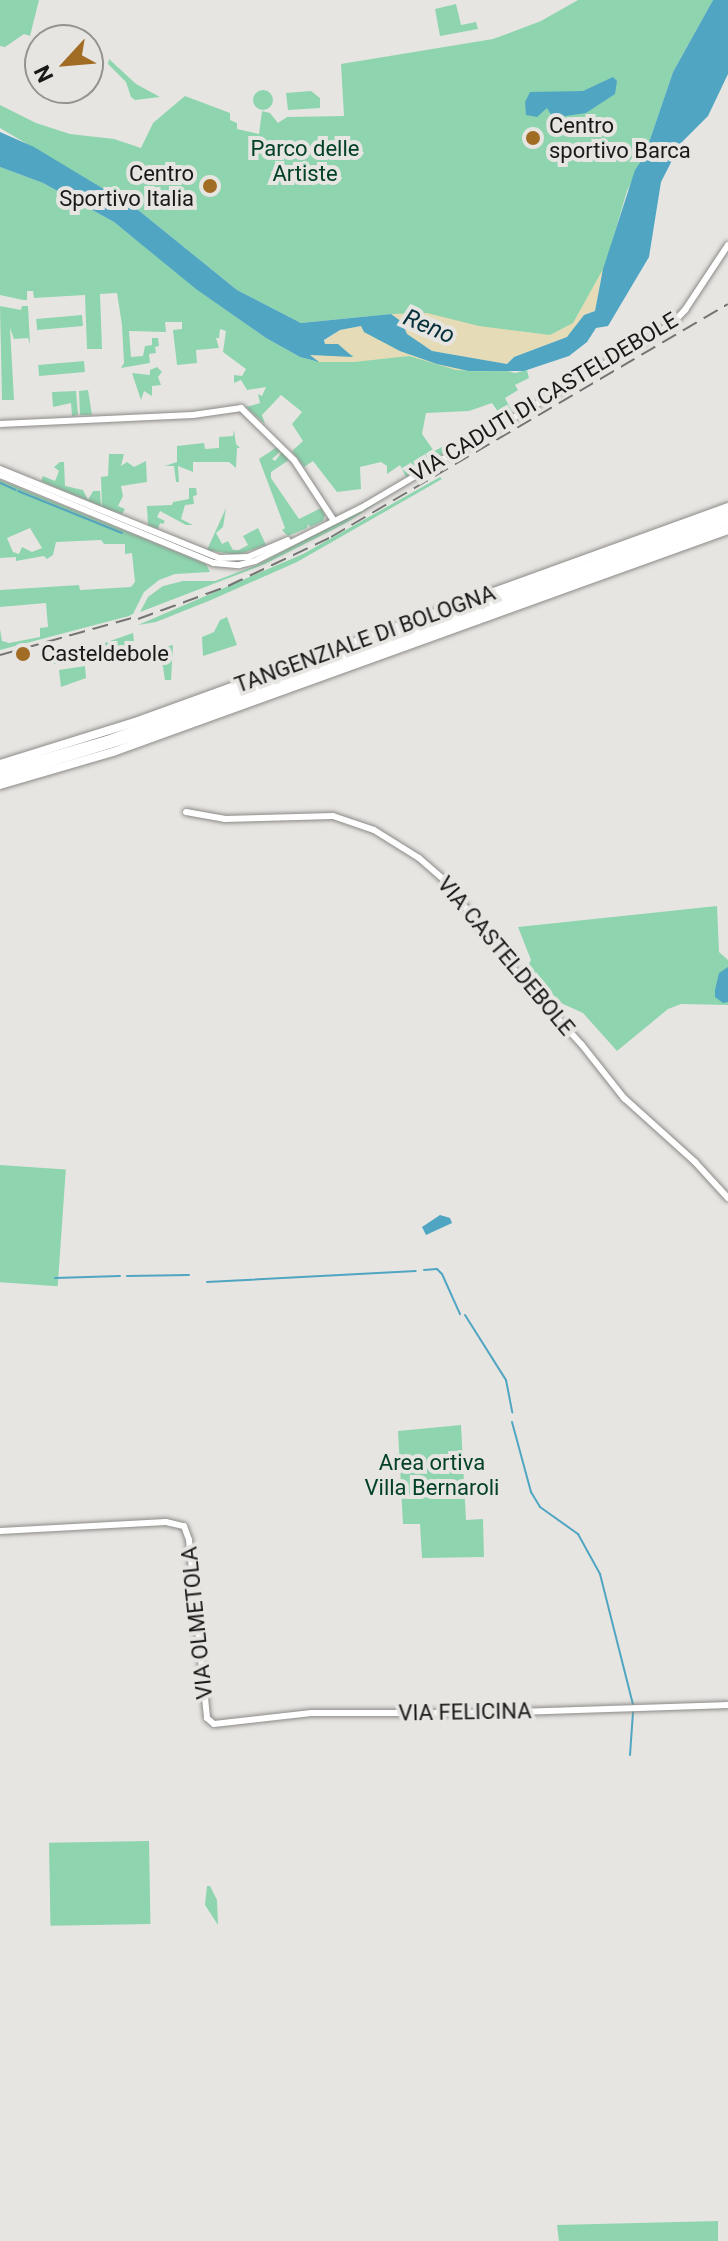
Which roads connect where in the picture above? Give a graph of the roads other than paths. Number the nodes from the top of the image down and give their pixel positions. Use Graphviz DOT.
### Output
graph roads {
  1 [pos="728,245"];
  2 [pos="0,424"];
  3 [pos="0,469"];
  4 [pos="0,475"];
  5 [pos="728,507"];
  6 [pos="728,515"];
  7 [pos="334,521"];
  8 [pos="728,522"];
  9 [pos="728,530"];
  10 [pos="150,534"];
  11 [pos="0,764"];
  12 [pos="0,771"];
  13 [pos="0,778"];
  14 [pos="0,785"];
  15 [pos="186,812"];
  16 [pos="728,1198"];
  17 [pos="0,1531"];
  18 [pos="728,1705"];
  19 [pos="207,1718"];
  1 -- 7 [label="street, VIA CADUTI DI CASTELDEBOLE"];
  2 -- 7 [label="street"];
  3 -- 10 [label="street"];
  4 -- 10 [label="street"];
  5 -- 11 [label="highway, TANGENZIALE DI BOLOGNA"];
  6 -- 12 [label="highway"];
  7 -- 10 [label="street, VIA CADUTI DI CASTELDEBOLE"];
  8 -- 13 [label="highway"];
  9 -- 14 [label="highway, TANGENZIALE DI BOLOGNA"];
  15 -- 16 [label="street, VIA CASTELDEBOLE"];
  17 -- 19 [label="street, VIA OLMETOLA"];
  18 -- 19 [label="street, VIA FELICINA"];
}
